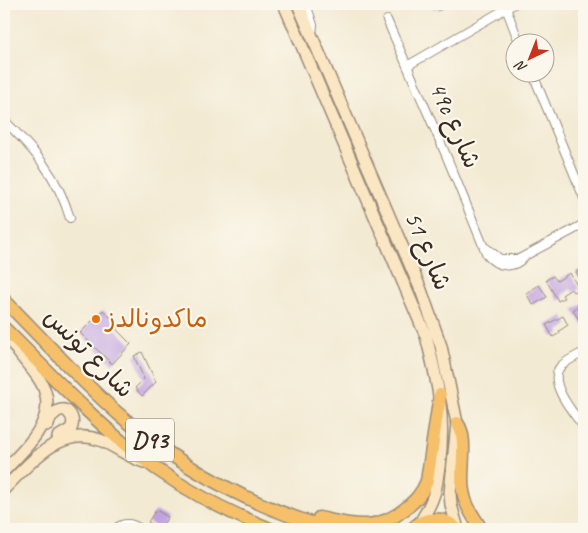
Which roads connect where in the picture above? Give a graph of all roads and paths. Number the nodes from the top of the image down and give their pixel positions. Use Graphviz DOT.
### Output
graph roads {
  1 [pos="284,4"];
  2 [pos="298,4"];
  3 [pos="306,4"];
  4 [pos="514,4"];
  5 [pos="503,10"];
  6 [pos="387,20"];
  7 [pos="514,32"];
  8 [pos="312,35"];
  9 [pos="407,66"];
  10 [pos="536,82"];
  11 [pos="4,120"];
  12 [pos="583,192"];
  13 [pos="584,198"];
  14 [pos="70,218"];
  15 [pos="584,224"];
  16 [pos="4,300"];
  17 [pos="5,329"];
  18 [pos="584,352"];
  19 [pos="440,395"];
  20 [pos="457,423"];
  21 [pos="584,427"];
  22 [pos="17,457"];
  23 [pos="36,459"];
  24 [pos="148,463"];
  25 [pos="4,471"];
  26 [pos="4,489"];
  27 [pos="293,518"];
  28 [pos="416,525"];
  29 [pos="115,529"];
  30 [pos="140,529"];
  31 [pos="270,529"];
  32 [pos="331,529"];
  33 [pos="458,529"];
  34 [pos="481,529"];
  1 -- 19 [label="street, شارع 51"];
  2 -- 8 [label="street, شارع 51"];
  3 -- 8 [label="street"];
  4 -- 5 [label="street"];
  5 -- 7 [label="street"];
  5 -- 9 [label="street"];
  6 -- 9 [label="street, 49c شارع"];
  8 -- 20 [label="street, شارع 51"];
  9 -- 15 [label="street, 49c شارع"];
  10 -- 12 [label="street"];
  11 -- 14 [label="street"];
  12 -- 13 [label="street"];
  16 -- 27 [label="main road, شارع تونس / D93"];
  17 -- 22 [label="street"];
  17 -- 24 [label="main road, شارع تونس / D93"];
  18 -- 21 [label="street"];
  19 -- 27 [label="main road"];
  19 -- 28 [label="street, شارع 51"];
  20 -- 33 [label="street, شارع 51"];
  20 -- 34 [label="main road"];
  22 -- 23 [label="street"];
  22 -- 25 [label="street"];
  23 -- 24 [label="street"];
  23 -- 26 [label="street"];
  24 -- 31 [label="main road, شارع تونس / D93"];
  27 -- 32 [label="main road, شارع تونس / D93"];
  28 -- 33 [label="main road"];
  29 -- 30 [label="street"];
}
